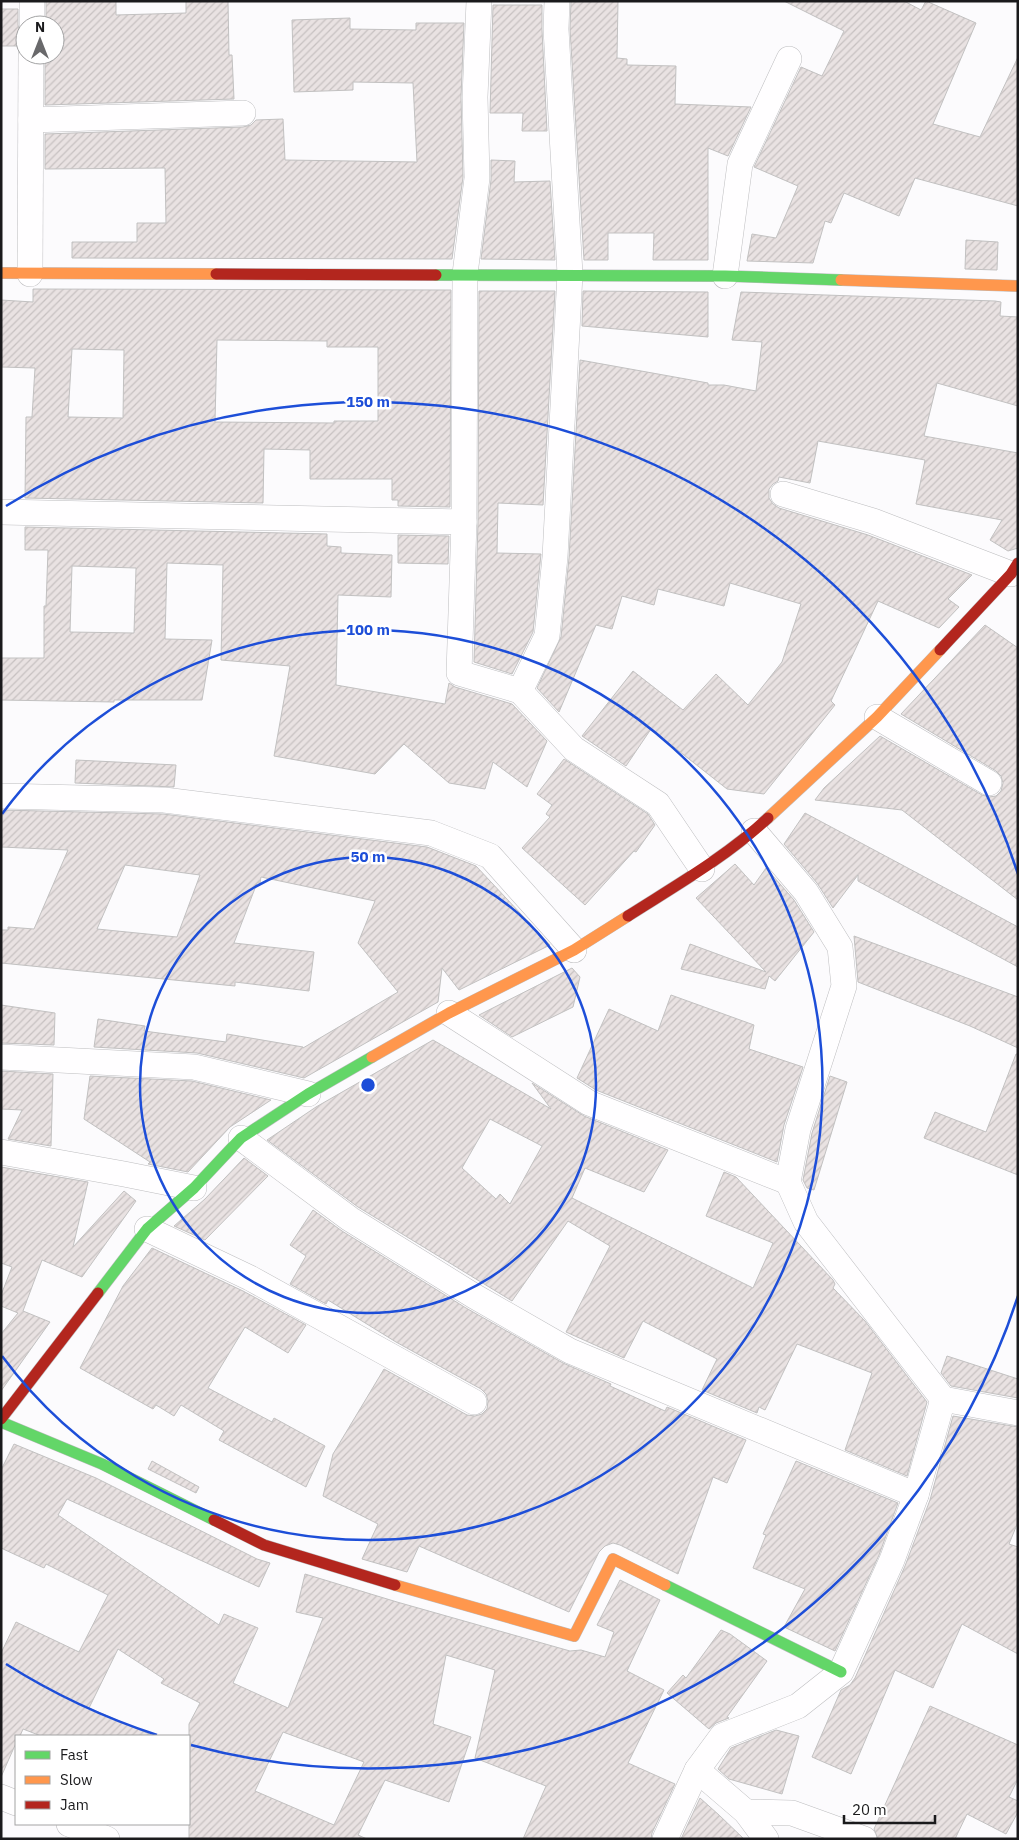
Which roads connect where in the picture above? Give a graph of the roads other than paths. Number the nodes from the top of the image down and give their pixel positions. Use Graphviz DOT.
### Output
graph roads {
  1 [pos="32,1"];
  2 [pos="479,1"];
  3 [pos="557,1"];
  4 [pos="32,15"];
  5 [pos="789,59"];
  6 [pos="32,65"];
  7 [pos="243,113"];
  8 [pos="31,120"];
  9 [pos="1,273"];
  10 [pos="30,274"];
  11 [pos="465,274"];
  12 [pos="570,274"];
  13 [pos="725,276"];
  14 [pos="1018,286"];
  15 [pos="783,494"];
  16 [pos="1,512"];
  17 [pos="464,522"];
  18 [pos="1014,569"];
  19 [pos="520,692"];
  20 [pos="877,717"];
  21 [pos="989,783"];
  22 [pos="1,796"];
  23 [pos="754,831"];
  24 [pos="702,869"];
  25 [pos="574,950"];
  26 [pos="449,1013"];
  27 [pos="1,1057"];
  28 [pos="308,1094"];
  29 [pos="241,1138"];
  30 [pos="1,1152"];
  31 [pos="788,1182"];
  32 [pos="194,1188"];
  33 [pos="147,1229"];
  34 [pos="944,1399"];
  35 [pos="474,1402"];
  36 [pos="1018,1413"];
  37 [pos="1,1420"];
  38 [pos="916,1495"];
  39 [pos="841,1672"];
  40 [pos="697,1770"];
  41 [pos="1,1796"];
  42 [pos="15,1802"];
  43 [pos="746,1812"];
  44 [pos="72,1825"];
  45 [pos="107,1839"];
  46 [pos="665,1839"];
  47 [pos="766,1839"];
  48 [pos="864,1839"];
  1 -- 4 [label="street"];
  2 -- 11 [label="street"];
  3 -- 12 [label="street"];
  5 -- 13 [label="street"];
  6 -- 8 [label="street"];
  7 -- 8 [label="street"];
  8 -- 10 [label="street"];
  9 -- 10 [label="street"];
  10 -- 11 [label="street"];
  11 -- 12 [label="street"];
  11 -- 17 [label="street"];
  12 -- 13 [label="street"];
  12 -- 19 [label="street"];
  13 -- 14 [label="street"];
  15 -- 18 [label="street"];
  16 -- 17 [label="street"];
  17 -- 19 [label="street"];
  18 -- 20 [label="street"];
  19 -- 24 [label="street"];
  20 -- 21 [label="street"];
  20 -- 23 [label="street"];
  22 -- 25 [label="street"];
  23 -- 24 [label="street"];
  23 -- 31 [label="street"];
  24 -- 25 [label="street"];
  25 -- 26 [label="street"];
  26 -- 28 [label="street"];
  26 -- 31 [label="street"];
  27 -- 28 [label="street"];
  28 -- 29 [label="street"];
  29 -- 32 [label="street"];
  29 -- 38 [label="street"];
  30 -- 32 [label="street"];
  31 -- 34 [label="street"];
  32 -- 33 [label="street"];
  33 -- 35 [label="street"];
  33 -- 37 [label="street"];
  34 -- 36 [label="street"];
  34 -- 38 [label="street"];
  37 -- 39 [label="street"];
  38 -- 39 [label="street"];
  39 -- 40 [label="street"];
  40 -- 43 [label="street"];
  40 -- 46 [label="street"];
  41 -- 42 [label="street"];
  43 -- 47 [label="street"];
  43 -- 48 [label="street"];
  44 -- 45 [label="street"];
}
